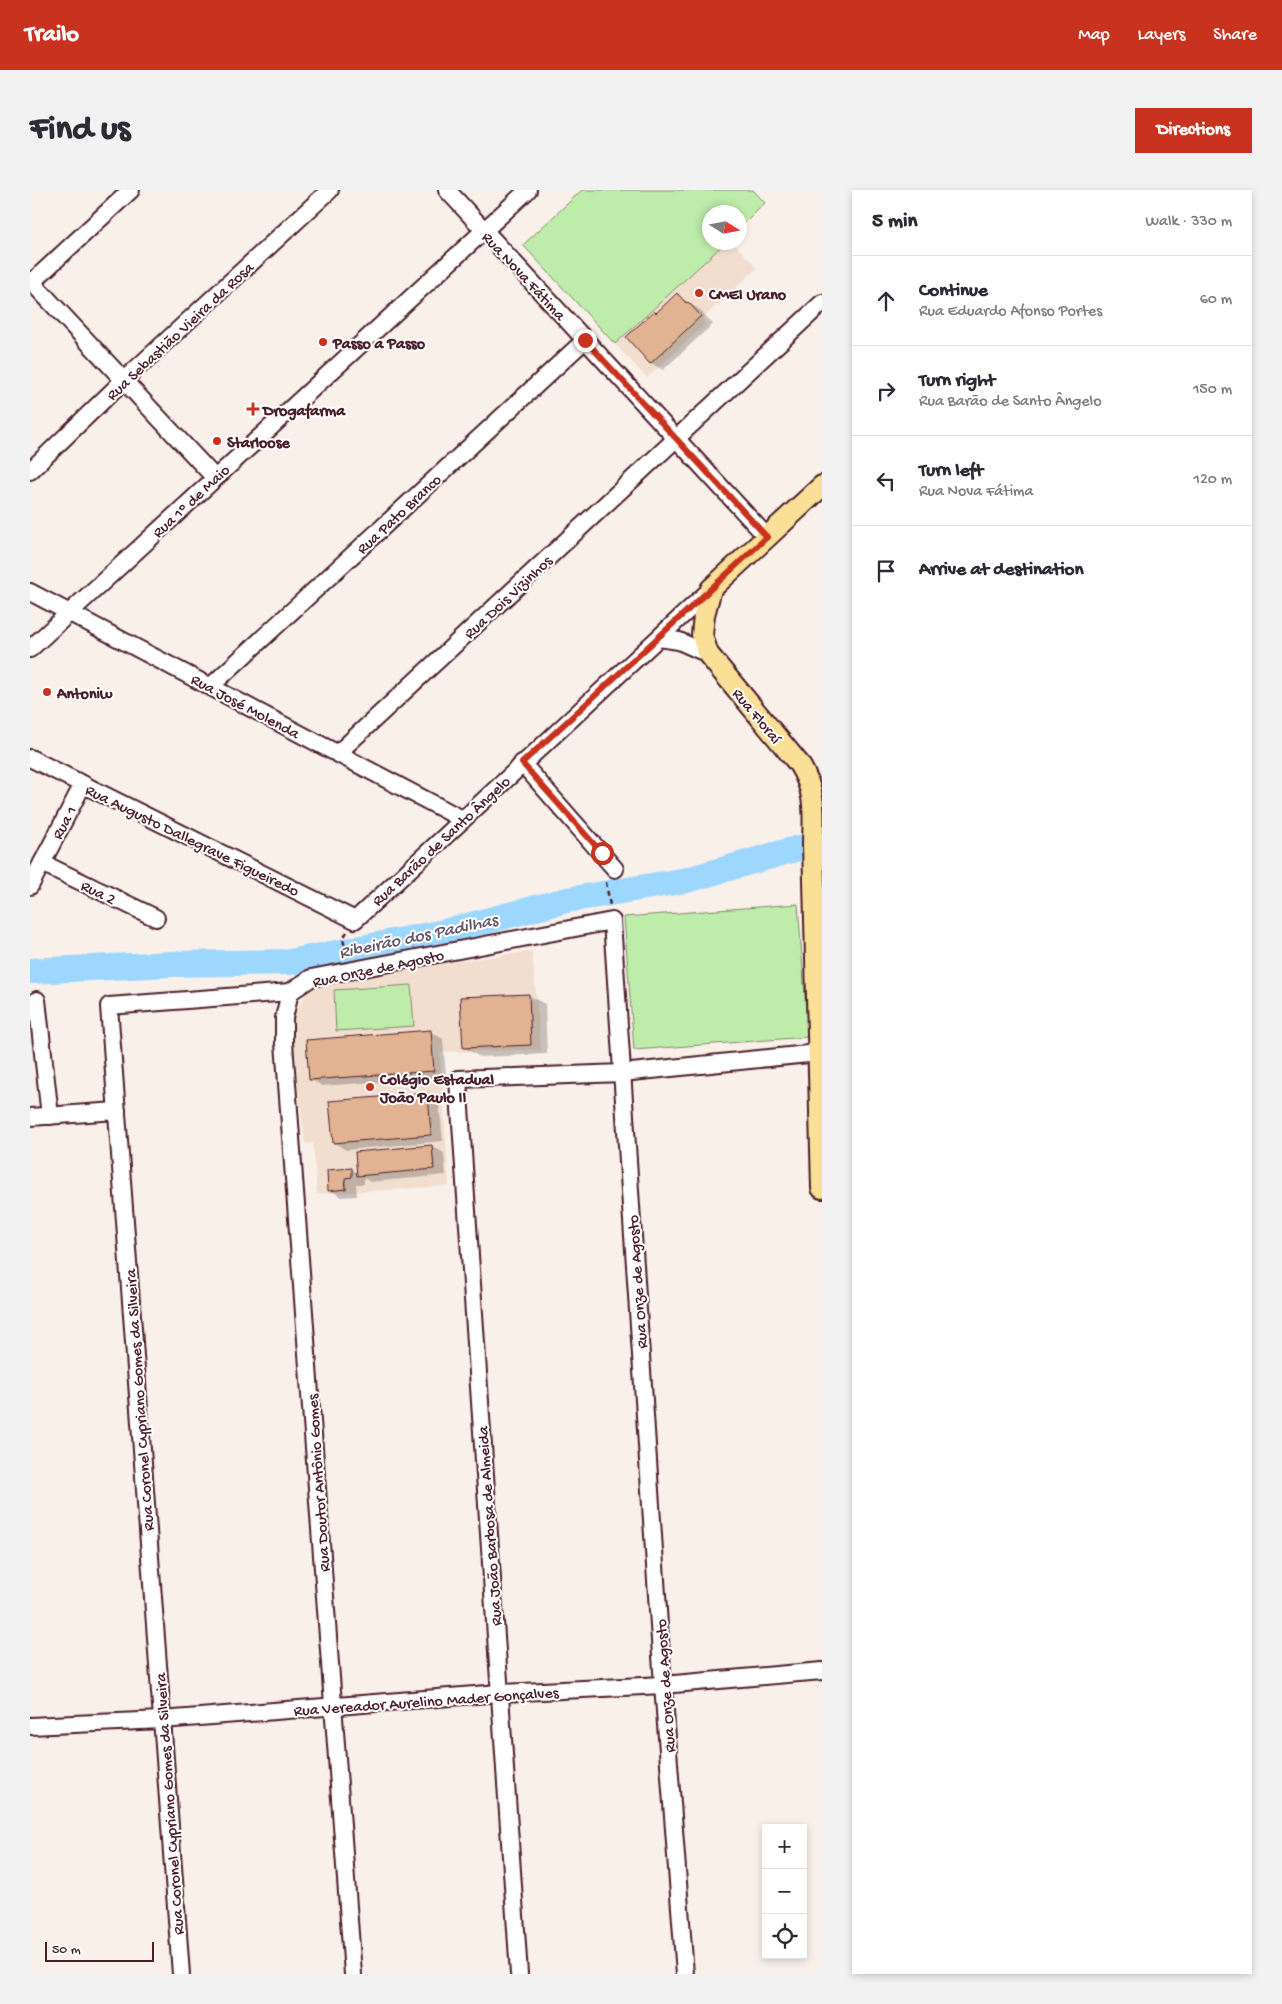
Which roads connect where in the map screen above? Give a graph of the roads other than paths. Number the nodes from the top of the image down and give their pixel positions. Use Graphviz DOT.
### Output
graph roads {
  1 [pos="130,190"];
  2 [pos="330,190"];
  3 [pos="447,190"];
  4 [pos="528,190"];
  5 [pos="484,230"];
  6 [pos="31,282"];
  7 [pos="822,304"];
  8 [pos="585,340"];
  9 [pos="123,381"];
  10 [pos="676,438"];
  11 [pos="30,471"];
  12 [pos="215,478"];
  13 [pos="822,486"];
  14 [pos="767,537"];
  15 [pos="711,589"];
  16 [pos="30,592"];
  17 [pos="68,612"];
  18 [pos="659,638"];
  19 [pos="30,649"];
  20 [pos="708,654"];
  21 [pos="210,686"];
  22 [pos="338,754"];
  23 [pos="30,758"];
  24 [pos="522,763"];
  25 [pos="83,784"];
  26 [pos="462,819"];
  27 [pos="42,863"];
  28 [pos="818,869"];
  29 [pos="611,874"];
  30 [pos="30,886"];
  31 [pos="156,918"];
  32 [pos="355,920"];
  33 [pos="290,992"];
  34 [pos="37,1000"];
  35 [pos="821,1056"];
  36 [pos="622,1073"];
  37 [pos="117,1111"];
  38 [pos="50,1116"];
  39 [pos="30,1117"];
  40 [pos="822,1187"];
  41 [pos="822,1671"];
  42 [pos="663,1685"];
  43 [pos="500,1693"];
  44 [pos="334,1706"];
  45 [pos="162,1720"];
  46 [pos="30,1726"];
  47 [pos="181,1974"];
  48 [pos="353,1974"];
  49 [pos="519,1974"];
  50 [pos="685,1974"];
  1 -- 6 [label="street"];
  2 -- 9 [label="street, Rua Sebastião Vieira da Rosa"];
  3 -- 5 [label="street, Rua Nova Fátima"];
  4 -- 5 [label="street, Rua 1º de Maio"];
  5 -- 8 [label="street, Rua Nova Fátima"];
  5 -- 12 [label="street, Rua 1º de Maio"];
  6 -- 9 [label="street"];
  7 -- 10 [label="street, Rua Dois Vizinhos"];
  8 -- 10 [label="street, Rua Nova Fátima"];
  8 -- 21 [label="street, Rua Pato Branco"];
  9 -- 11 [label="street, Rua Sebastião Vieira da Rosa"];
  9 -- 12 [label="street"];
  10 -- 14 [label="street, Rua Nova Fátima"];
  10 -- 22 [label="street, Rua Dois Vizinhos"];
  12 -- 17 [label="street, Rua 1º de Maio"];
  13 -- 14 [label="main road, Rua Barão de Santo Ângelo"];
  14 -- 15 [label="main road, Rua Barão de Santo Ângelo"];
  15 -- 18 [label="street, Rua Barão de Santo Ângelo"];
  15 -- 20 [label="main road, Rua Floraí"];
  16 -- 17 [label="street, Rua José Molenda"];
  17 -- 19 [label="street, Rua 1º de Maio"];
  17 -- 21 [label="street, Rua José Molenda"];
  18 -- 20 [label="street"];
  18 -- 24 [label="street, Rua Barão de Santo Ângelo"];
  20 -- 28 [label="main road, Rua Floraí"];
  21 -- 22 [label="street, Rua José Molenda"];
  22 -- 26 [label="street, Rua José Molenda"];
  23 -- 25 [label="street, Rua Augusto Dallegrave Figueiredo"];
  24 -- 26 [label="street, Rua Barão de Santo Ângelo"];
  24 -- 29 [label="street"];
  25 -- 27 [label="street, Rua 1"];
  25 -- 32 [label="street, Rua Augusto Dallegrave Figueiredo"];
  26 -- 32 [label="street, Rua Barão de Santo Ângelo"];
  27 -- 30 [label="street, Rua 1"];
  27 -- 31 [label="street, Rua 2"];
  28 -- 35 [label="main road, Rua Floraí"];
  33 -- 36 [label="street, Rua Onze de Agosto"];
  33 -- 37 [label="street, Rua Coronel Cypriano Gomes da Silveira"];
  33 -- 44 [label="street, Rua Doutor Antônio Gomes"];
  34 -- 38 [label="street"];
  35 -- 36 [label="street"];
  35 -- 40 [label="main road, Rua Floraí"];
  36 -- 42 [label="street, Rua Onze de Agosto"];
  36 -- 43 [label="street, Rua João Barbosa de Almeida"];
  37 -- 38 [label="street"];
  37 -- 45 [label="street, Rua Coronel Cypriano Gomes da Silveira"];
  38 -- 39 [label="street"];
  41 -- 42 [label="street, Rua Vereador Aurelino Mader Gonçalves"];
  42 -- 43 [label="street, Rua Vereador Aurelino Mader Gonçalves"];
  42 -- 50 [label="street, Rua Onze de Agosto"];
  43 -- 44 [label="street, Rua Vereador Aurelino Mader Gonçalves"];
  43 -- 49 [label="street, Rua João Barbosa de Almeida"];
  44 -- 45 [label="street, Rua Vereador Aurelino Mader Gonçalves"];
  44 -- 48 [label="street, Rua Doutor Antônio Gomes"];
  45 -- 46 [label="street, Rua Vereador Aurelino Mader Gonçalves"];
  45 -- 47 [label="street, Rua Coronel Cypriano Gomes da Silveira"];
}
